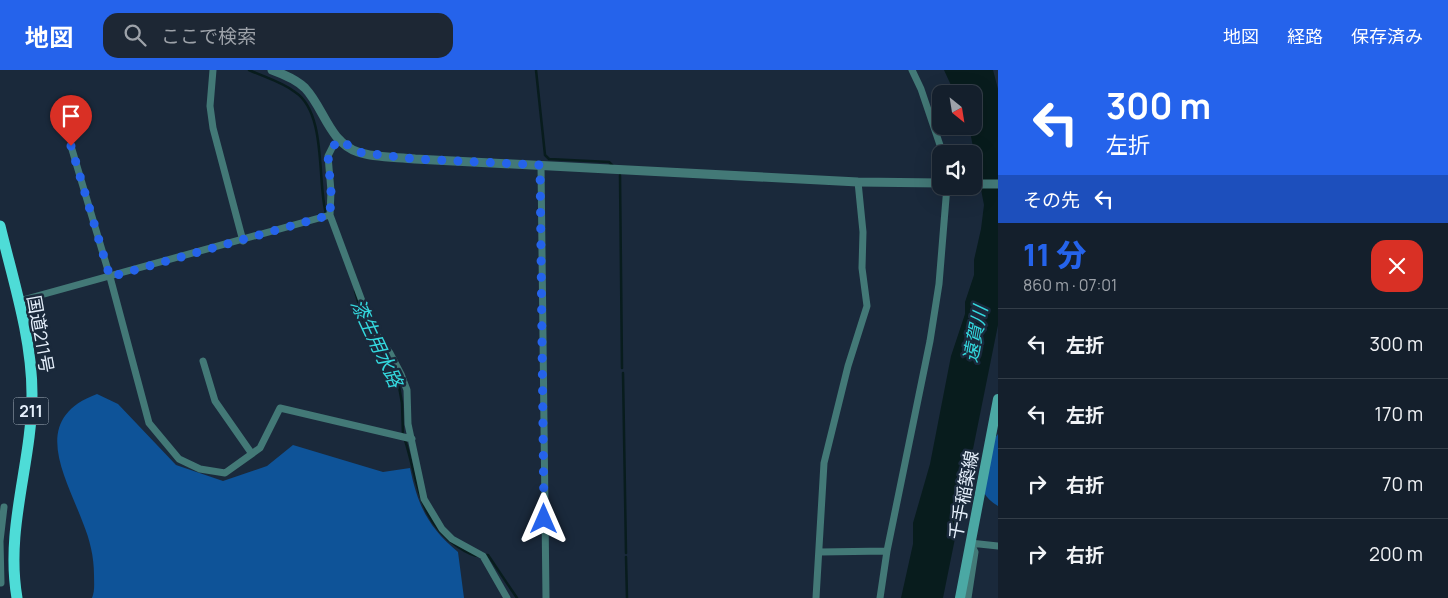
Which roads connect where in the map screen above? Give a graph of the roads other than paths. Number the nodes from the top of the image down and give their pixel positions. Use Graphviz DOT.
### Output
graph roads {
  1 [pos="213,70"];
  2 [pos="272,70"];
  3 [pos="912,70"];
  4 [pos="341,140"];
  5 [pos="940,145"];
  6 [pos="71,146"];
  7 [pos="540,165"];
  8 [pos="858,182"];
  9 [pos="932,183"];
  10 [pos="982,184"];
  11 [pos="998,184"];
  12 [pos="946,195"];
  13 [pos="330,215"];
  14 [pos="0,226"];
  15 [pos="243,241"];
  16 [pos="110,277"];
  17 [pos="19,301"];
  18 [pos="203,362"];
  19 [pos="998,399"];
  20 [pos="412,439"];
  21 [pos="252,454"];
  22 [pos="2,506"];
  23 [pos="17,508"];
  24 [pos="970,544"];
  25 [pos="998,546"];
  26 [pos="886,551"];
  27 [pos="820,552"];
  28 [pos="1,583"];
  29 [pos="14,583"];
  30 [pos="17,598"];
  31 [pos="507,598"];
  32 [pos="546,598"];
  33 [pos="816,598"];
  34 [pos="880,598"];
  35 [pos="960,598"];
  36 [pos="968,598"];
  1 -- 15 [label="street"];
  2 -- 4 [label="street"];
  3 -- 5 [label="street"];
  4 -- 7 [label="street"];
  4 -- 13 [label="street"];
  6 -- 16 [label="street"];
  7 -- 8 [label="street"];
  7 -- 32 [label="street"];
  8 -- 9 [label="street"];
  8 -- 27 [label="street"];
  10 -- 11 [label="street"];
  12 -- 26 [label="street"];
  13 -- 15 [label="street"];
  13 -- 20 [label="street"];
  14 -- 17 [label="highway, 国道211号 / 211"];
  15 -- 16 [label="street"];
  16 -- 17 [label="street"];
  16 -- 21 [label="street"];
  17 -- 23 [label="highway, 国道211号 / 211"];
  18 -- 21 [label="street"];
  19 -- 24 [label="main road, 千手稲築線"];
  20 -- 21 [label="street"];
  20 -- 31 [label="street"];
  22 -- 23 [label="street"];
  22 -- 28 [label="street"];
  23 -- 29 [label="highway, 国道211号 / 211"];
  24 -- 25 [label="street"];
  24 -- 35 [label="main road, 千手稲築線"];
  24 -- 36 [label="street"];
  26 -- 27 [label="street"];
  26 -- 34 [label="street"];
  27 -- 33 [label="street"];
  28 -- 29 [label="street"];
  29 -- 30 [label="highway, 国道211号 / 211"];
}
